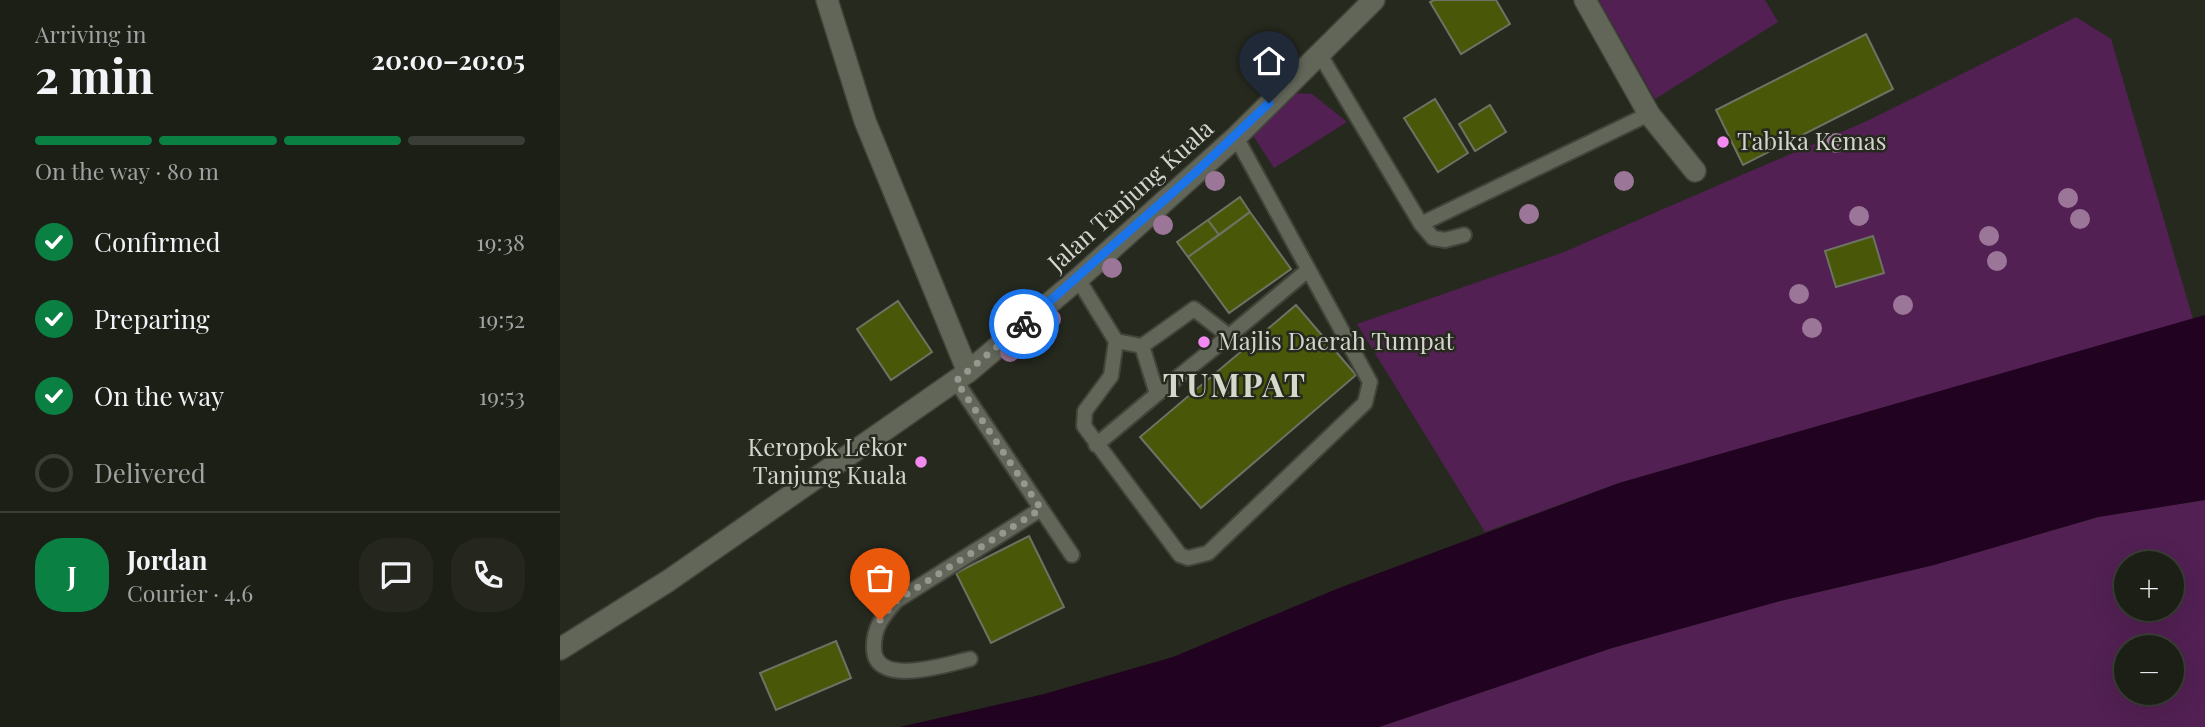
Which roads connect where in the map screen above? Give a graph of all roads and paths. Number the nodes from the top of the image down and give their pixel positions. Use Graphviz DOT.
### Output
graph roads {
  1 [pos="827,0"];
  2 [pos="1374,0"];
  3 [pos="1585,0"];
  4 [pos="1320,53"];
  5 [pos="1649,114"];
  6 [pos="1236,136"];
  7 [pos="1695,171"];
  8 [pos="1421,224"];
  9 [pos="1464,235"];
  10 [pos="1308,270"];
  11 [pos="1078,279"];
  12 [pos="1229,336"];
  13 [pos="1116,341"];
  14 [pos="1142,346"];
  15 [pos="962,377"];
  16 [pos="1157,394"];
  17 [pos="1097,445"];
  18 [pos="1041,509"];
  19 [pos="1072,555"];
  20 [pos="560,649"];
  21 [pos="970,659"];
  1 -- 15 [label="street"];
  2 -- 4 [label="street, Jalan Tanjung Kuala"];
  3 -- 5 [label="street"];
  4 -- 6 [label="street, Jalan Tanjung Kuala"];
  4 -- 8 [label="lane"];
  5 -- 7 [label="street"];
  5 -- 8 [label="lane"];
  6 -- 10 [label="lane"];
  6 -- 11 [label="street, Jalan Tanjung Kuala"];
  8 -- 9 [label="lane"];
  10 -- 12 [label="lane"];
  10 -- 17 [label="lane"];
  11 -- 13 [label="lane"];
  11 -- 15 [label="street, Jalan Tanjung Kuala"];
  12 -- 14 [label="lane"];
  12 -- 16 [label="lane"];
  13 -- 14 [label="lane"];
  13 -- 17 [label="lane"];
  14 -- 16 [label="lane"];
  15 -- 18 [label="lane"];
  15 -- 20 [label="street, Jalan Tanjung Kuala"];
  16 -- 17 [label="lane"];
  18 -- 19 [label="lane"];
  18 -- 21 [label="lane"];
}
